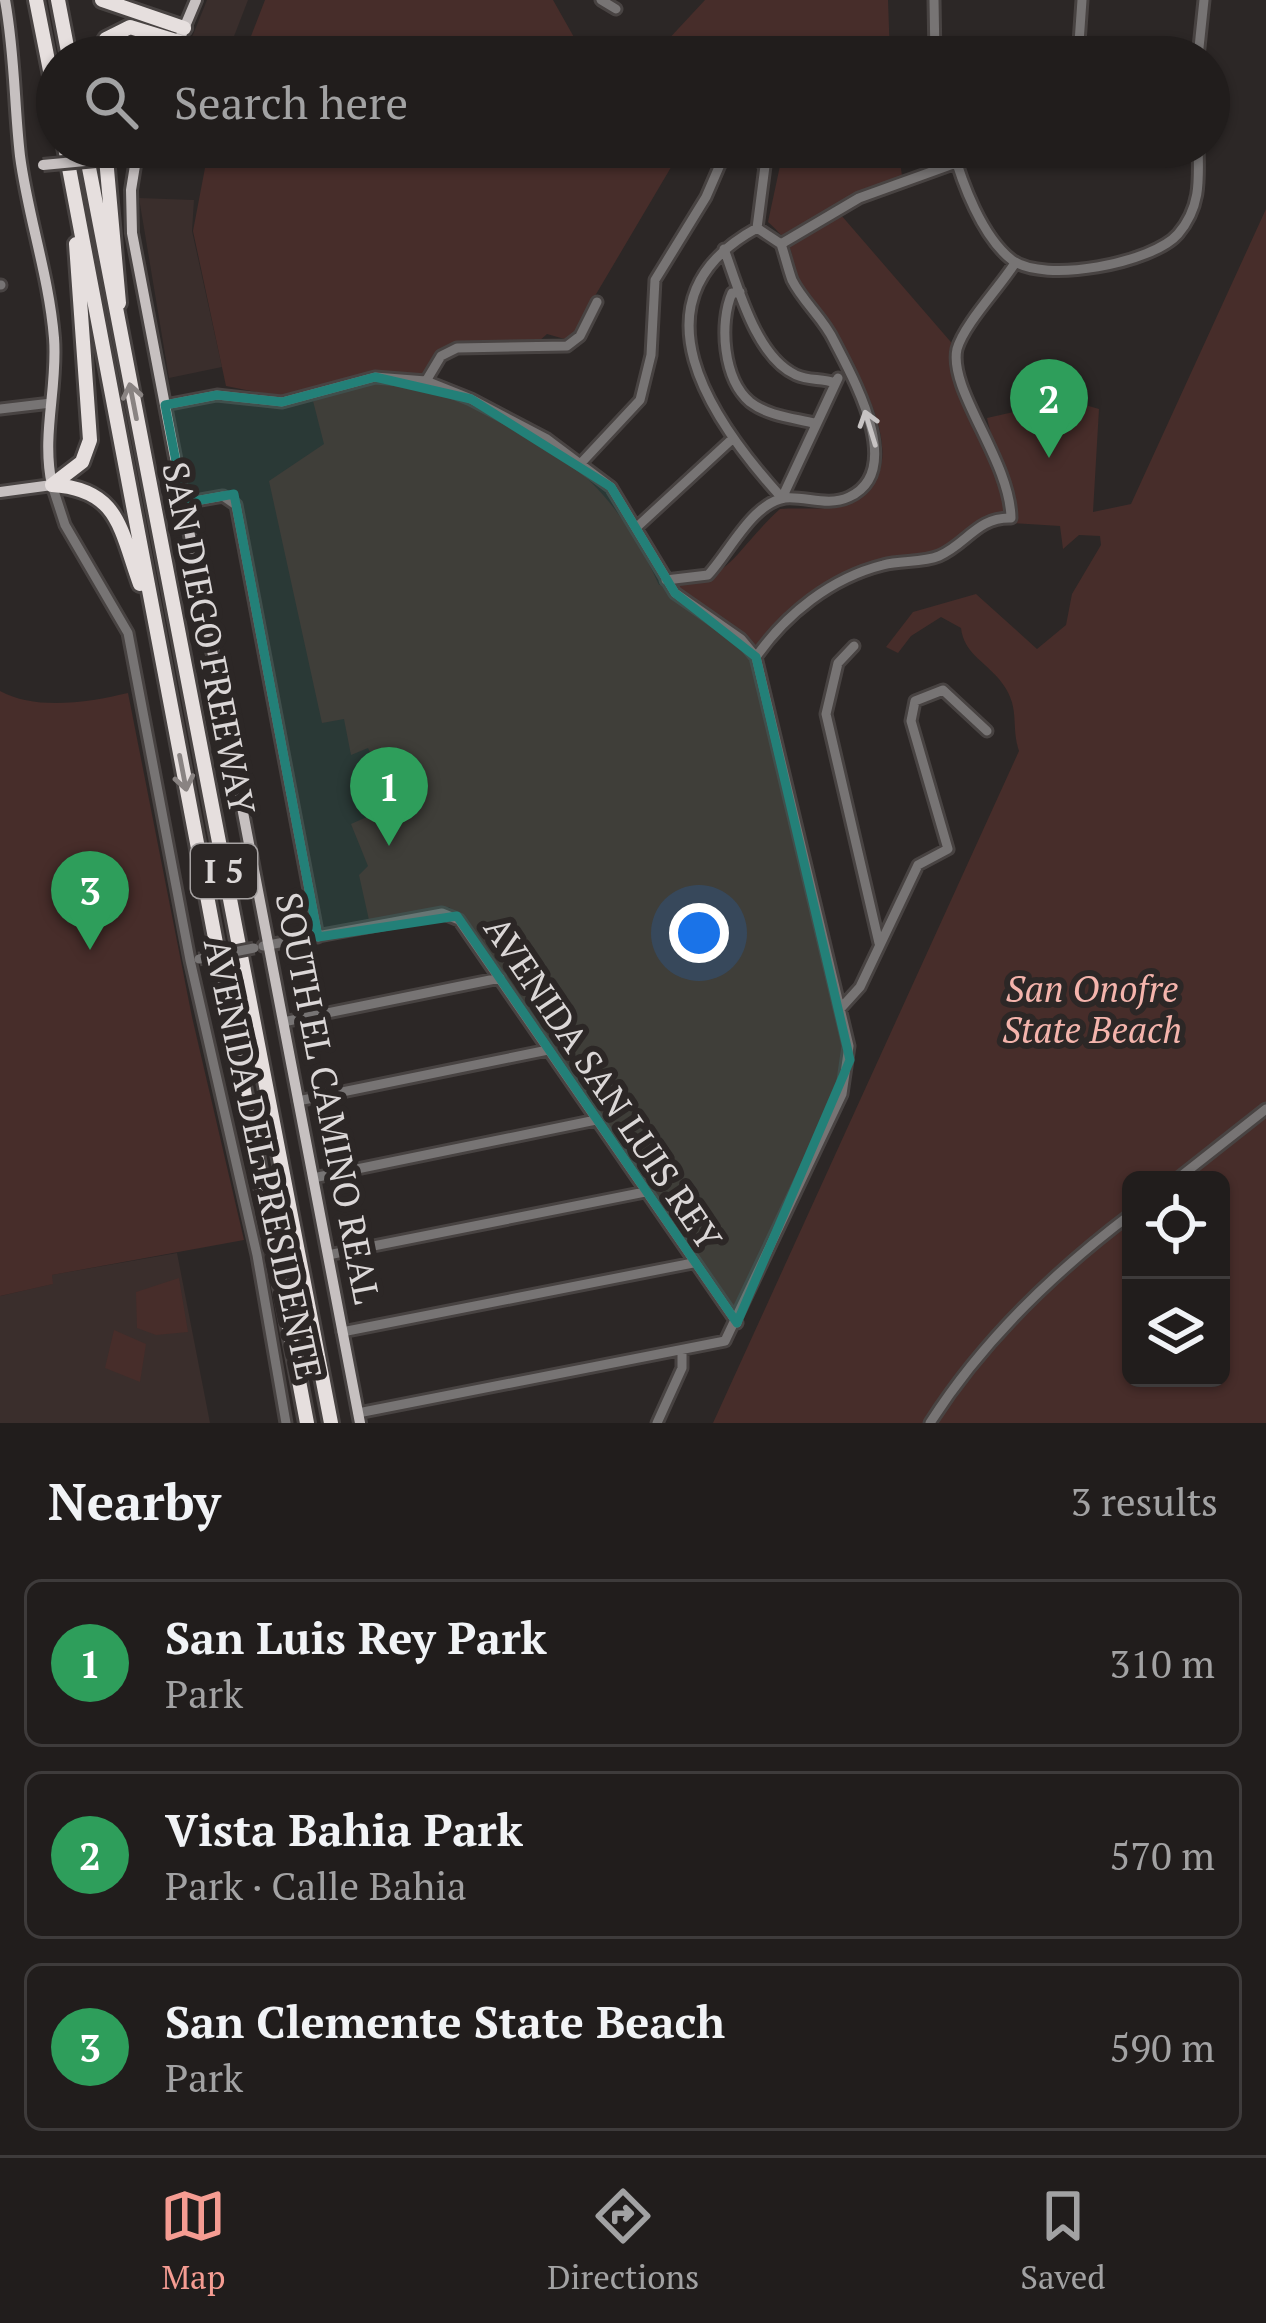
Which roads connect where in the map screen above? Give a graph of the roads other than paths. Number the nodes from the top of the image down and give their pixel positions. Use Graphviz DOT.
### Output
graph roads {
  1 [pos="5,0"];
  2 [pos="36,0"];
  3 [pos="58,0"];
  4 [pos="101,0"];
  5 [pos="196,0"];
  6 [pos="601,0"];
  7 [pos="934,0"];
  8 [pos="1082,0"];
  9 [pos="1204,0"];
  10 [pos="616,9"];
  11 [pos="43,36"];
  12 [pos="64,36"];
  13 [pos="113,36"];
  14 [pos="157,36"];
  15 [pos="167,36"];
  16 [pos="181,36"];
  17 [pos="935,36"];
  18 [pos="1079,36"];
  19 [pos="1200,36"];
  20 [pos="36,166"];
  21 [pos="22,168"];
  22 [pos="69,168"];
  23 [pos="89,168"];
  24 [pos="112,168"];
  25 [pos="135,168"];
  26 [pos="719,168"];
  27 [pos="765,168"];
  28 [pos="942,168"];
  29 [pos="958,168"];
  30 [pos="1198,168"];
  31 [pos="71,178"];
  32 [pos="757,228"];
  33 [pos="781,244"];
  34 [pos="724,249"];
  35 [pos="1015,262"];
  36 [pos="740,292"];
  37 [pos="597,302"];
  38 [pos="117,320"];
  39 [pos="845,370"];
  40 [pos="426,381"];
  41 [pos="835,383"];
  42 [pos="51,403"];
  43 [pos="165,405"];
  44 [pos="0,409"];
  45 [pos="814,423"];
  46 [pos="730,441"];
  47 [pos="583,461"];
  48 [pos="52,484"];
  49 [pos="0,492"];
  50 [pos="782,498"];
  51 [pos="184,503"];
  52 [pos="638,526"];
  53 [pos="666,580"];
  54 [pos="154,622"];
  55 [pos="854,646"];
  56 [pos="756,657"];
  57 [pos="987,730"];
  58 [pos="318,937"];
  59 [pos="879,943"];
  60 [pos="268,946"];
  61 [pos="195,959"];
  62 [pos="500,978"];
  63 [pos="841,1008"];
  64 [pos="284,1022"];
  65 [pos="548,1050"];
  66 [pos="298,1101"];
  67 [pos="1266,1109"];
  68 [pos="596,1120"];
  69 [pos="1187,1171"];
  70 [pos="314,1178"];
  71 [pos="645,1192"];
  72 [pos="1122,1222"];
  73 [pos="328,1255"];
  74 [pos="693,1263"];
  75 [pos="737,1323"];
  76 [pos="342,1333"];
  77 [pos="682,1351"];
  78 [pos="359,1418"];
  79 [pos="286,1423"];
  80 [pos="307,1423"];
  81 [pos="331,1423"];
  82 [pos="657,1423"];
  83 [pos="930,1423"];
  1 -- 21 [label="main road, AVENIDA DEL PRESIDENTE"];
  2 -- 11 [label="highway"];
  3 -- 12 [label="highway"];
  4 -- 15 [label="highway"];
  5 -- 16 [label="main road"];
  6 -- 10 [label="street"];
  7 -- 17 [label="street"];
  8 -- 18 [label="street"];
  9 -- 19 [label="street"];
  13 -- 14 [label="highway"];
  20 -- 21 [label="main road, bridge"];
  21 -- 42 [label="main road, AVENIDA DEL PRESIDENTE"];
  22 -- 31 [label="highway, SAN DIEGO FREEWAY / I 5"];
  23 -- 38 [label="highway, SAN DIEGO FREEWAY / I 5"];
  24 -- 38 [label="highway"];
  25 -- 43 [label="main road, SOUTH EL CAMINO REAL"];
  26 -- 47 [label="street"];
  27 -- 32 [label="street"];
  28 -- 33 [label="street"];
  29 -- 35 [label="street"];
  30 -- 35 [label="street"];
  31 -- 48 [label="highway"];
  31 -- 54 [label="highway, SAN DIEGO FREEWAY / I 5"];
  32 -- 33 [label="street"];
  32 -- 34 [label="street"];
  33 -- 39 [label="street"];
  34 -- 36 [label="street"];
  34 -- 46 [label="street"];
  35 -- 56 [label="street"];
  36 -- 41 [label="street"];
  36 -- 45 [label="street"];
  37 -- 40 [label="street"];
  81 -- 38 [label="highway, SAN DIEGO FREEWAY / I 5, one-way"];
  39 -- 41 [label="street"];
  50 -- 39 [label="street, one-way"];
  40 -- 43 [label="street"];
  40 -- 47 [label="street"];
  41 -- 45 [label="street"];
  42 -- 44 [label="street"];
  42 -- 48 [label="main road, AVENIDA DEL PRESIDENTE"];
  43 -- 51 [label="main road, SOUTH EL CAMINO REAL"];
  45 -- 50 [label="street"];
  46 -- 50 [label="street"];
  46 -- 52 [label="street"];
  47 -- 52 [label="street"];
  48 -- 49 [label="main road"];
  48 -- 54 [label="highway"];
  48 -- 61 [label="street, AVENIDA DEL PRESIDENTE"];
  50 -- 53 [label="street"];
  51 -- 58 [label="street"];
  51 -- 60 [label="main road, SOUTH EL CAMINO REAL"];
  52 -- 53 [label="street"];
  53 -- 56 [label="street"];
  54 -- 80 [label="highway, SAN DIEGO FREEWAY / I 5, one-way"];
  55 -- 59 [label="street"];
  56 -- 63 [label="street"];
  57 -- 59 [label="street"];
  58 -- 60 [label="street, AVENIDA SAN LUIS REY"];
  58 -- 62 [label="street, AVENIDA SAN LUIS REY"];
  59 -- 63 [label="street"];
  60 -- 61 [label="street, AVENIDA SAN LUIS REY, bridge"];
  60 -- 64 [label="main road, SOUTH EL CAMINO REAL"];
  61 -- 79 [label="street, AVENIDA DEL PRESIDENTE"];
  62 -- 64 [label="street"];
  62 -- 65 [label="street, AVENIDA SAN LUIS REY"];
  63 -- 75 [label="street"];
  64 -- 66 [label="main road, SOUTH EL CAMINO REAL"];
  65 -- 66 [label="street"];
  65 -- 68 [label="street, AVENIDA SAN LUIS REY"];
  66 -- 70 [label="main road, SOUTH EL CAMINO REAL"];
  67 -- 69 [label="street"];
  68 -- 70 [label="street"];
  68 -- 71 [label="street, AVENIDA SAN LUIS REY"];
  70 -- 73 [label="main road, SOUTH EL CAMINO REAL"];
  71 -- 73 [label="street"];
  71 -- 74 [label="street, AVENIDA SAN LUIS REY"];
  72 -- 83 [label="street"];
  73 -- 76 [label="main road, SOUTH EL CAMINO REAL"];
  74 -- 75 [label="street, AVENIDA SAN LUIS REY"];
  74 -- 76 [label="street"];
  75 -- 77 [label="street"];
  76 -- 78 [label="main road, SOUTH EL CAMINO REAL"];
  77 -- 78 [label="street"];
  77 -- 82 [label="street"];
}
